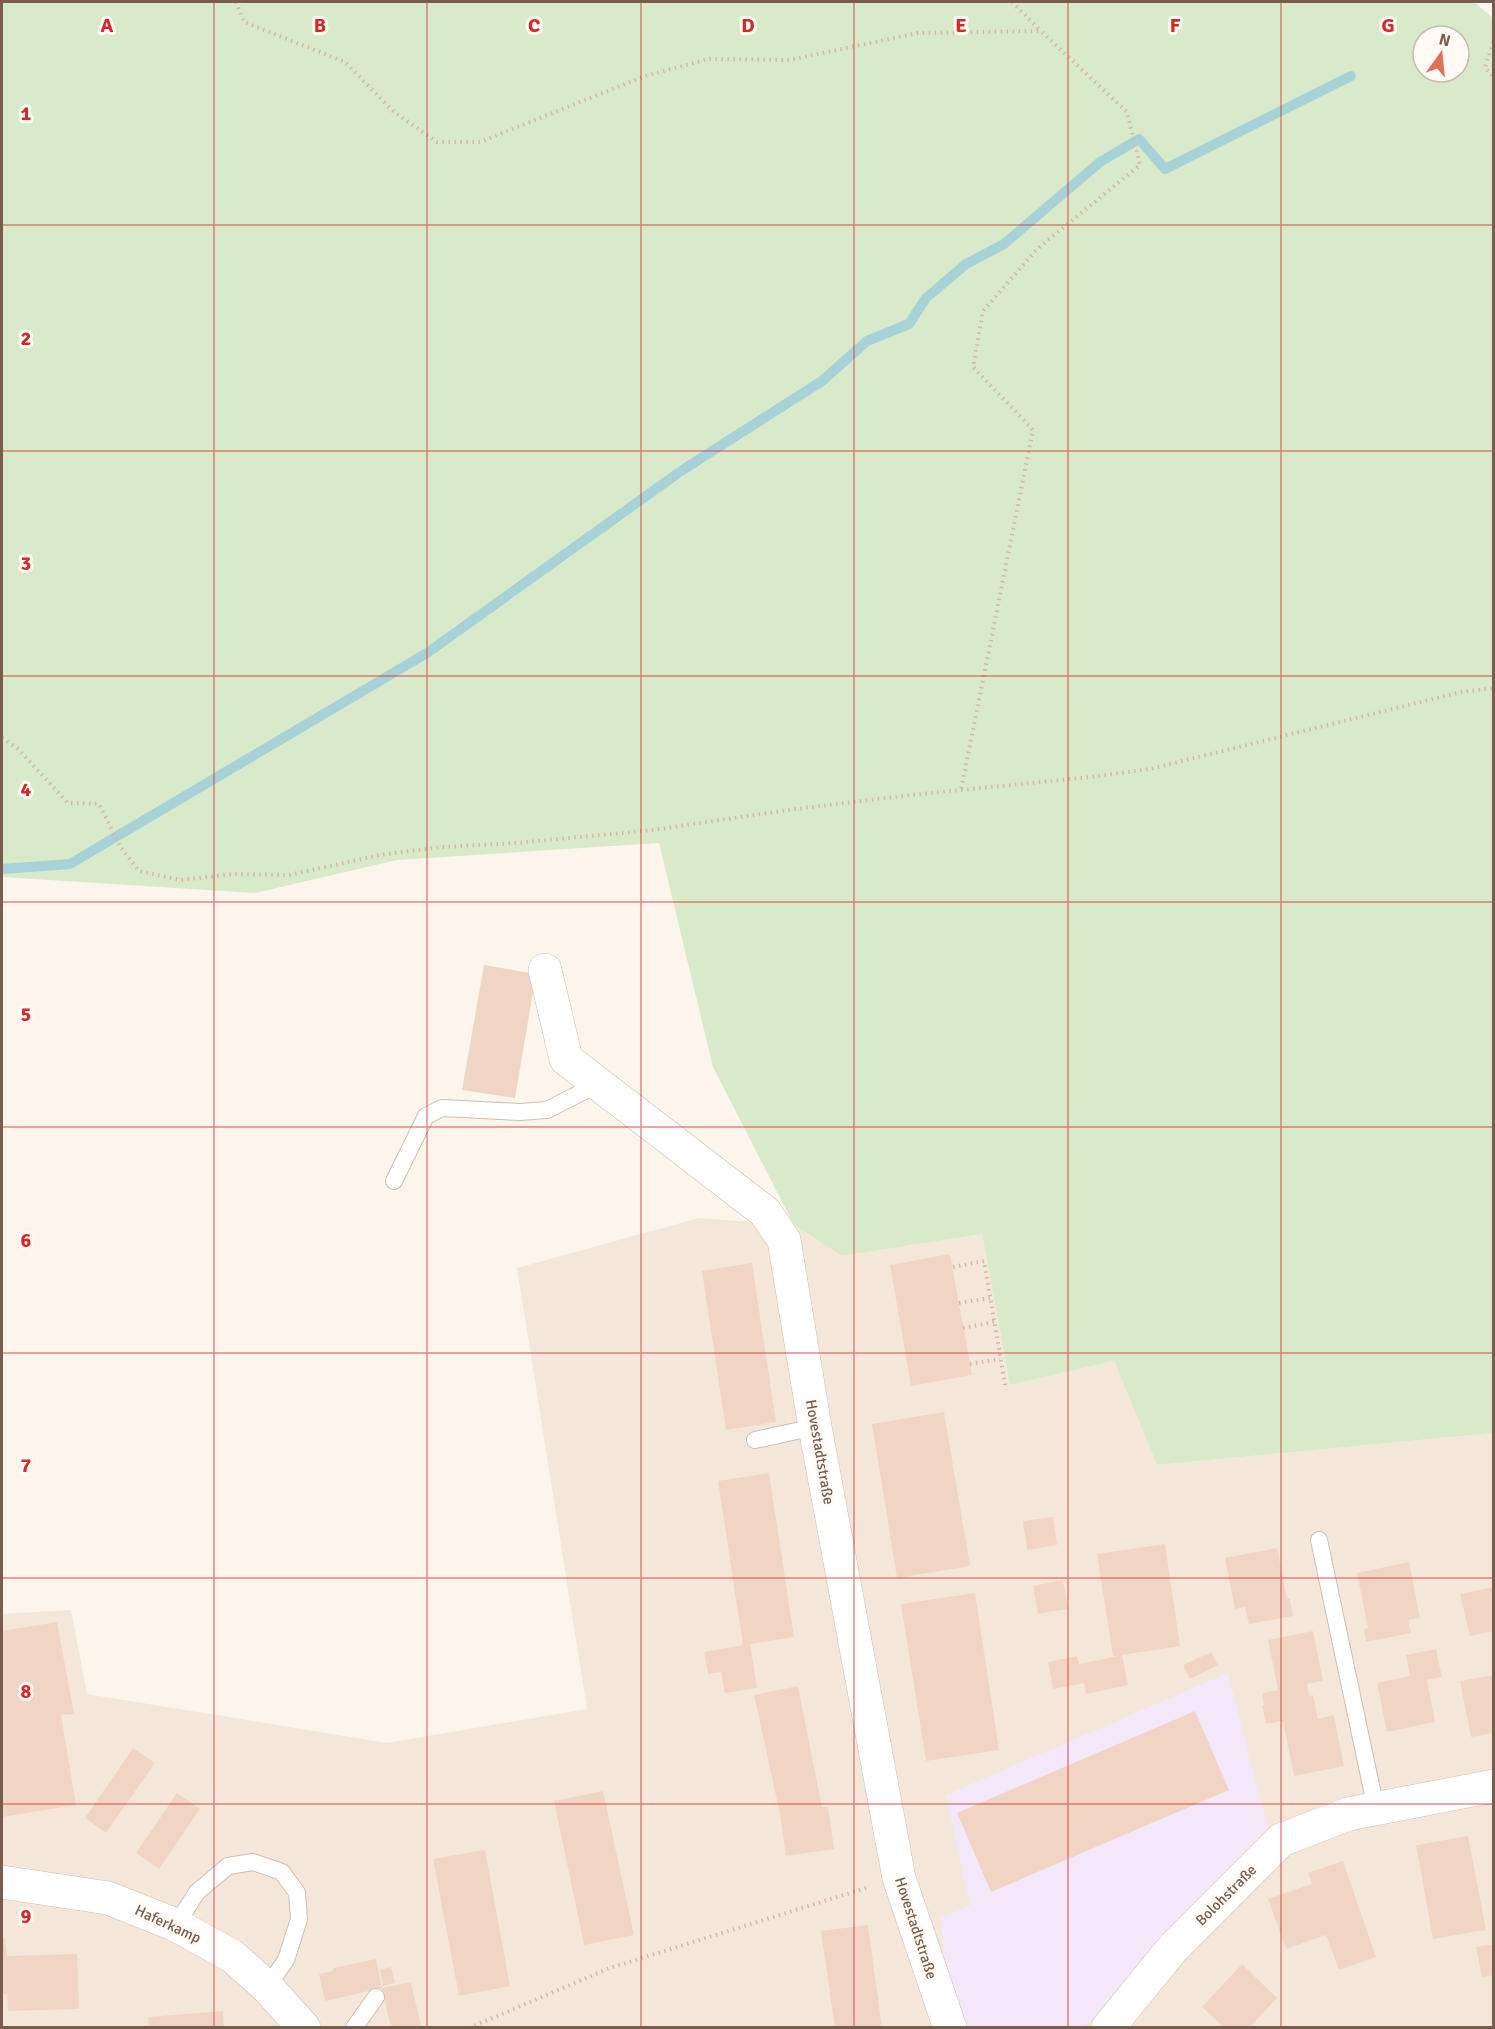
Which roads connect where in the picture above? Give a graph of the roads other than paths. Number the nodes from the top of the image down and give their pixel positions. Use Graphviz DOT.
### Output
graph roads {
  1 [pos="546,970"];
  2 [pos="598,1084"];
  3 [pos="394,1181"];
  4 [pos="815,1427"];
  5 [pos="755,1440"];
  6 [pos="1319,1540"];
  7 [pos="1494,1786"];
  8 [pos="1376,1809"];
  9 [pos="2,1882"];
  10 [pos="176,1924"];
  11 [pos="267,1987"];
  12 [pos="376,1997"];
  13 [pos="304,2028"];
  14 [pos="354,2028"];
  15 [pos="950,2028"];
  16 [pos="1108,2028"];
  1 -- 2 [label="street, Hovestadtstraße"];
  2 -- 3 [label="lane"];
  2 -- 4 [label="street, Hovestadtstraße"];
  4 -- 5 [label="lane"];
  4 -- 15 [label="street, Hovestadtstraße"];
  6 -- 8 [label="lane"];
  7 -- 8 [label="street, Bolohstraße"];
  8 -- 16 [label="street, Bolohstraße"];
  9 -- 10 [label="street, Haferkamp"];
  10 -- 11 [label="street, Haferkamp"];
  10 -- 11 [label="lane"];
  11 -- 13 [label="street, Haferkamp"];
  12 -- 14 [label="lane"];
}
